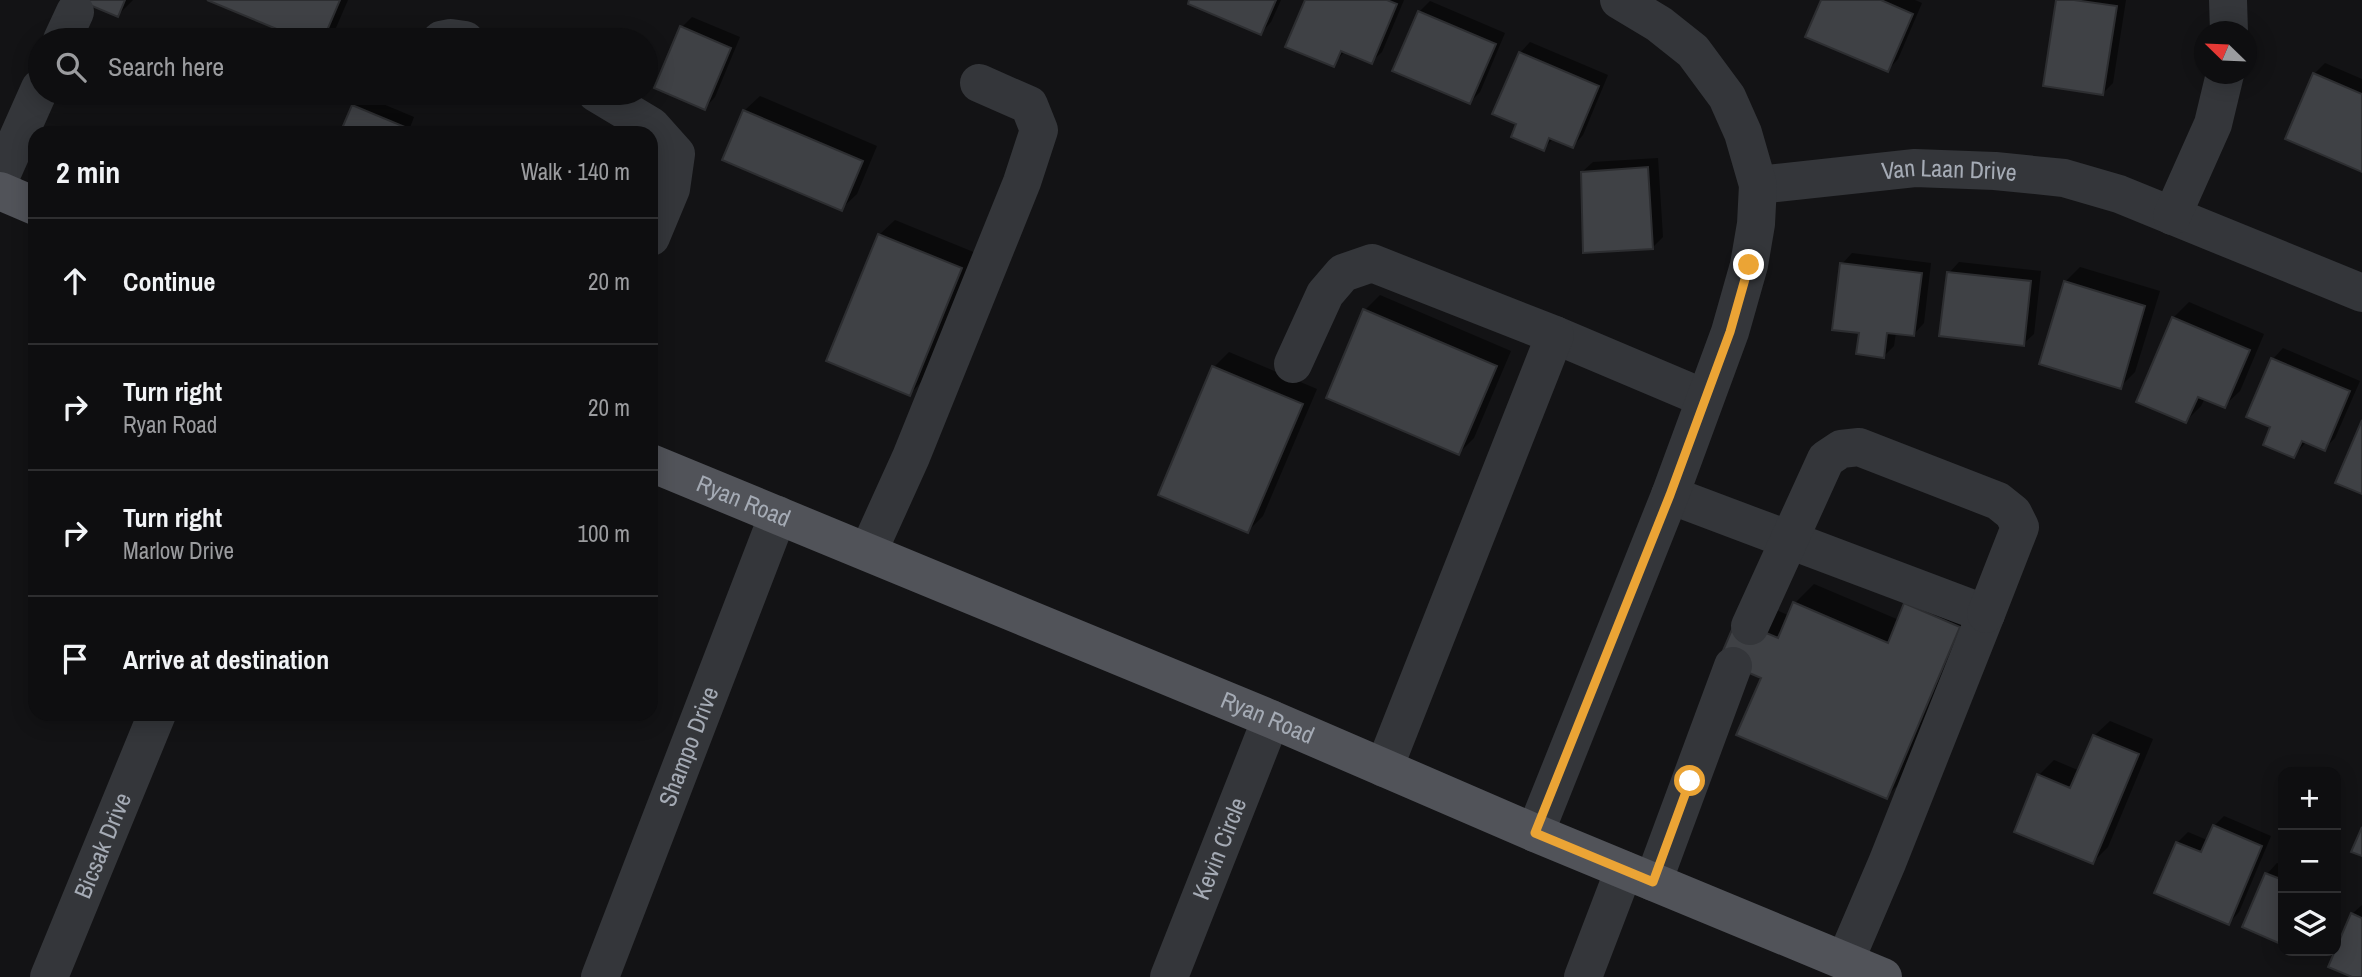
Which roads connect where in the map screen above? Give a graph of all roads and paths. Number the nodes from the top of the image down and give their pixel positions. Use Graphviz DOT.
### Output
graph roads {
  1 [pos="1619,0"];
  2 [pos="2228,0"];
  3 [pos="2229,21"];
  4 [pos="979,83"];
  5 [pos="2223,84"];
  6 [pos="32,105"];
  7 [pos="616,105"];
  8 [pos="651,126"];
  9 [pos="658,134"];
  10 [pos="0,178"];
  11 [pos="1758,185"];
  12 [pos="0,191"];
  13 [pos="28,203"];
  14 [pos="2172,216"];
  15 [pos="658,220"];
  16 [pos="2362,293"];
  17 [pos="1556,335"];
  18 [pos="1293,364"];
  19 [pos="1704,398"];
  20 [pos="658,466"];
  21 [pos="1670,495"];
  22 [pos="778,515"];
  23 [pos="1788,541"];
  24 [pos="867,552"];
  25 [pos="1986,614"];
  26 [pos="1750,626"];
  27 [pos="1733,666"];
  28 [pos="1270,719"];
  29 [pos="154,721"];
  30 [pos="1384,768"];
  31 [pos="1535,833"];
  32 [pos="1638,876"];
  33 [pos="1845,961"];
  34 [pos="50,977"];
  35 [pos="600,977"];
  36 [pos="1169,977"];
  37 [pos="1583,977"];
  38 [pos="1883,977"];
  1 -- 11 [label="street"];
  2 -- 3 [label="street"];
  4 -- 24 [label="street"];
  5 -- 14 [label="street"];
  6 -- 10 [label="street"];
  7 -- 8 [label="street"];
  9 -- 15 [label="street"];
  11 -- 14 [label="street, Van Laan Drive"];
  11 -- 19 [label="street"];
  12 -- 13 [label="main road"];
  14 -- 16 [label="street, Van Laan Drive"];
  17 -- 18 [label="street"];
  17 -- 19 [label="street"];
  17 -- 30 [label="street"];
  19 -- 21 [label="street"];
  20 -- 22 [label="main road, Ryan Road"];
  21 -- 23 [label="street"];
  21 -- 31 [label="street"];
  22 -- 24 [label="main road, Ryan Road"];
  22 -- 35 [label="street, Shampo Drive"];
  23 -- 25 [label="street"];
  23 -- 25 [label="street"];
  23 -- 26 [label="street"];
  24 -- 28 [label="main road, Ryan Road"];
  25 -- 33 [label="street"];
  27 -- 32 [label="street"];
  28 -- 30 [label="main road, Ryan Road"];
  28 -- 36 [label="street, Kevin Circle"];
  29 -- 34 [label="street, Bicsak Drive"];
  30 -- 31 [label="main road, Ryan Road"];
  31 -- 32 [label="main road, Ryan Road"];
  32 -- 33 [label="main road, Ryan Road"];
  32 -- 37 [label="street"];
  33 -- 38 [label="main road, Ryan Road"];
}
